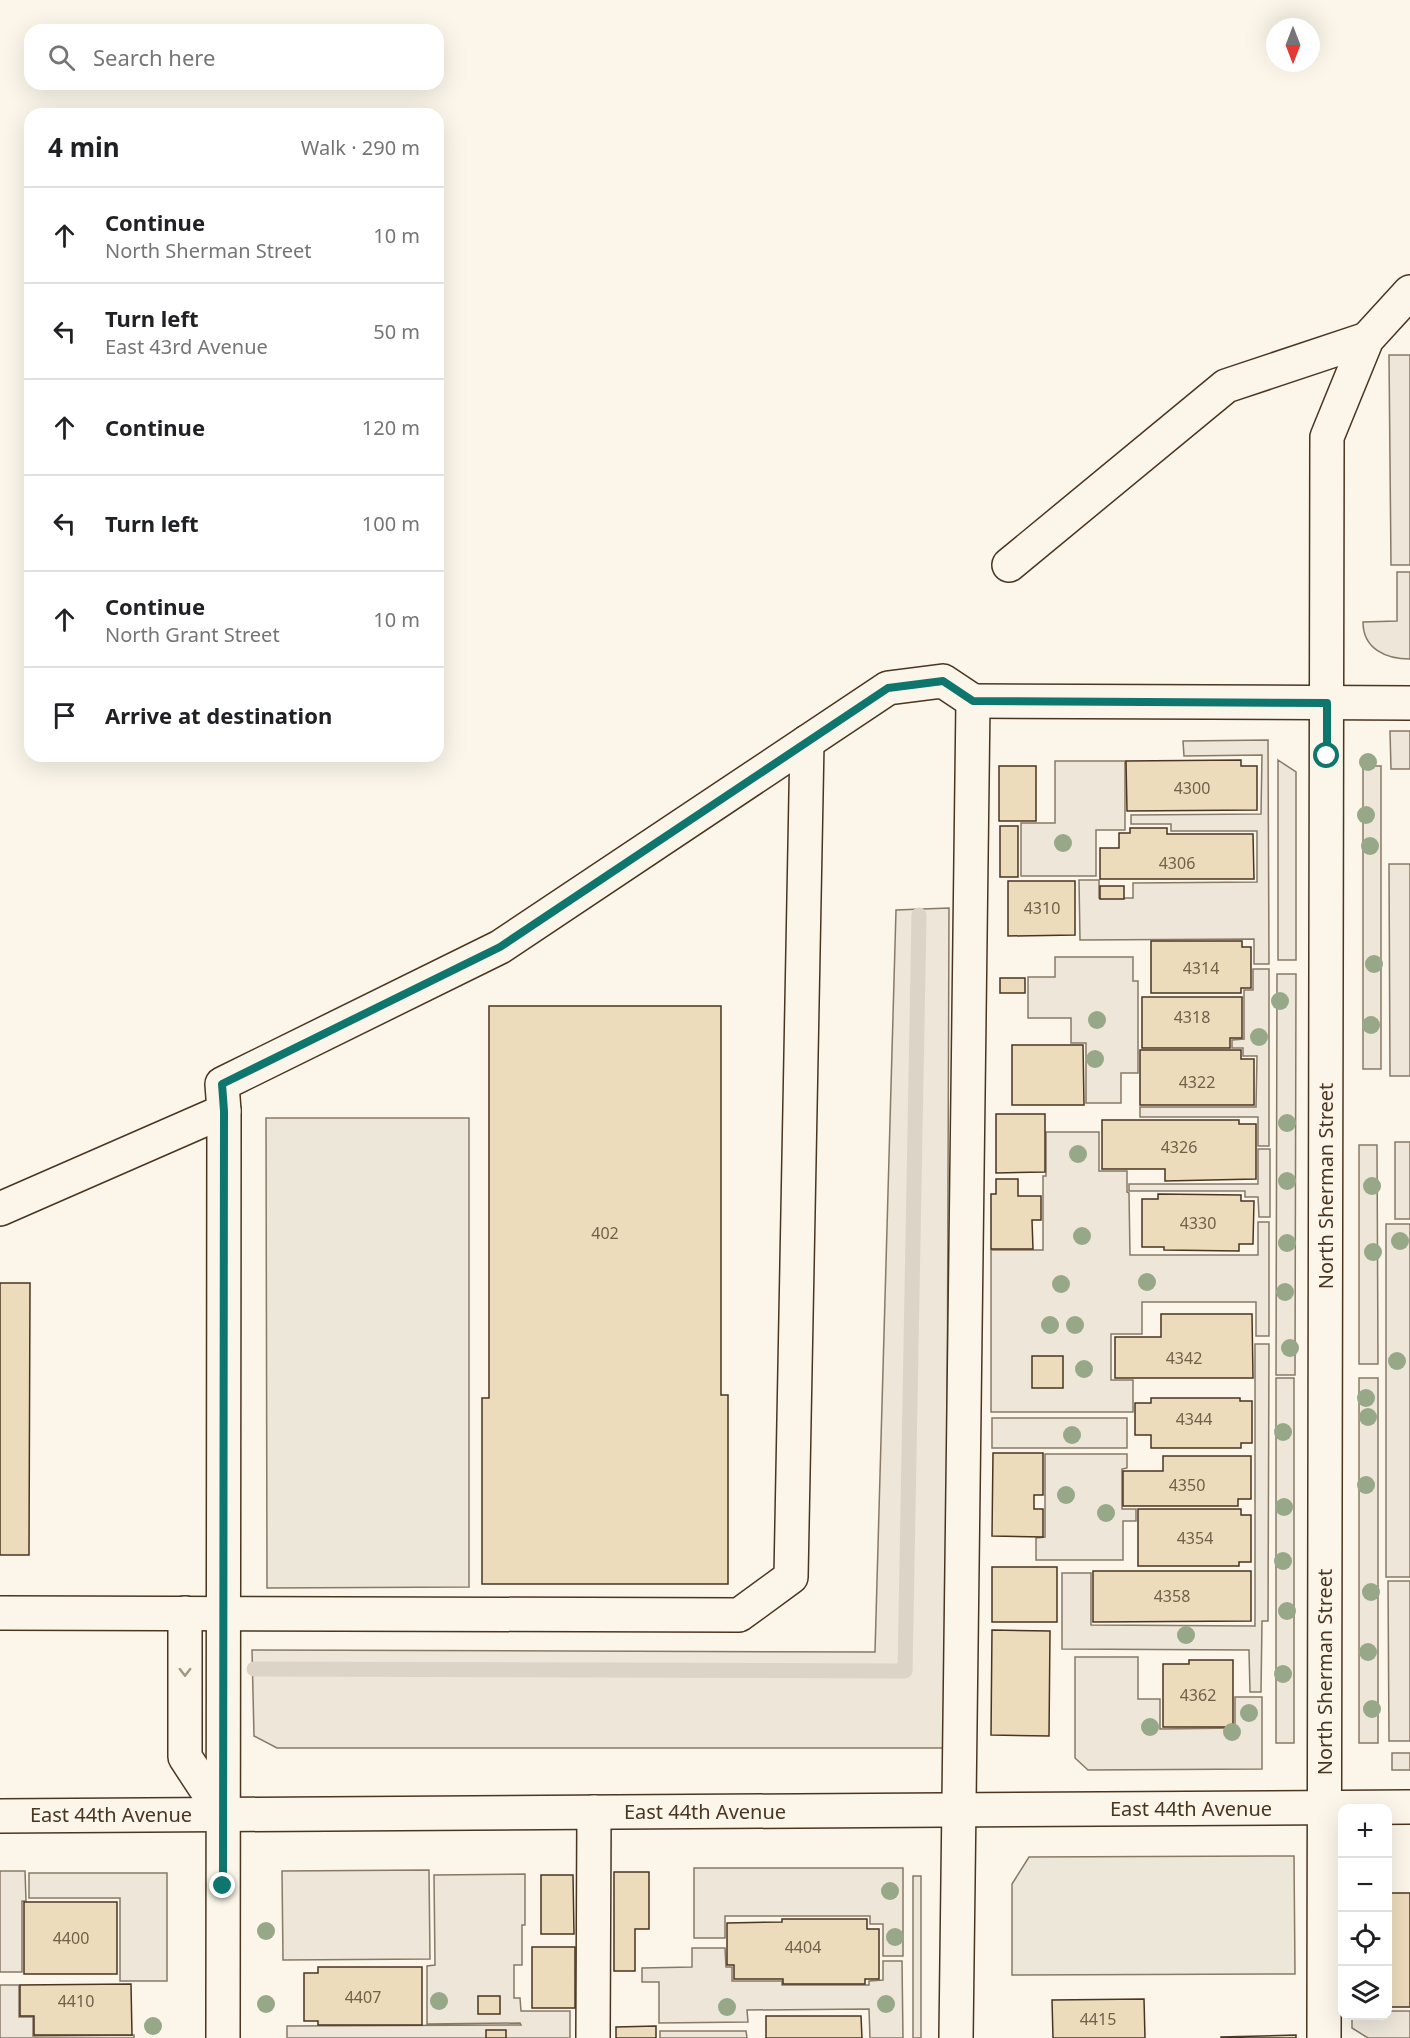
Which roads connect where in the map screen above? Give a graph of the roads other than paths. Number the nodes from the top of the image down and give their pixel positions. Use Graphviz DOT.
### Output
graph roads {
  1 [pos="1410,292"];
  2 [pos="1367,339"];
  3 [pos="1009,565"];
  4 [pos="973,701"];
  5 [pos="1327,703"];
  6 [pos="1410,703"];
  7 [pos="807,742"];
  8 [pos="224,1111"];
  9 [pos="0,1209"];
  10 [pos="0,1613"];
  11 [pos="185,1613"];
  12 [pos="223,1613"];
  13 [pos="1410,1807"];
  14 [pos="1325,1808"];
  15 [pos="958,1811"];
  16 [pos="594,1812"];
  17 [pos="223,1815"];
  18 [pos="0,1816"];
  19 [pos="223,2038"];
  20 [pos="593,2038"];
  21 [pos="956,2038"];
  22 [pos="1324,2038"];
  1 -- 2 [label="street"];
  2 -- 3 [label="street"];
  2 -- 5 [label="street, North Sherman Street"];
  4 -- 5 [label="street"];
  4 -- 7 [label="street"];
  4 -- 15 [label="street"];
  5 -- 6 [label="street"];
  5 -- 14 [label="street, North Sherman Street"];
  7 -- 8 [label="street"];
  7 -- 12 [label="street"];
  8 -- 9 [label="street"];
  8 -- 12 [label="street"];
  10 -- 11 [label="street"];
  11 -- 12 [label="street"];
  11 -- 17 [label="street, one-way"];
  12 -- 17 [label="street"];
  13 -- 14 [label="street, East 44th Avenue"];
  14 -- 15 [label="street, East 44th Avenue"];
  14 -- 22 [label="street, North Sherman Street"];
  15 -- 16 [label="street, East 44th Avenue"];
  15 -- 21 [label="street"];
  16 -- 17 [label="street, East 44th Avenue"];
  16 -- 20 [label="street"];
  17 -- 18 [label="street, East 44th Avenue"];
  17 -- 19 [label="street"];
}
